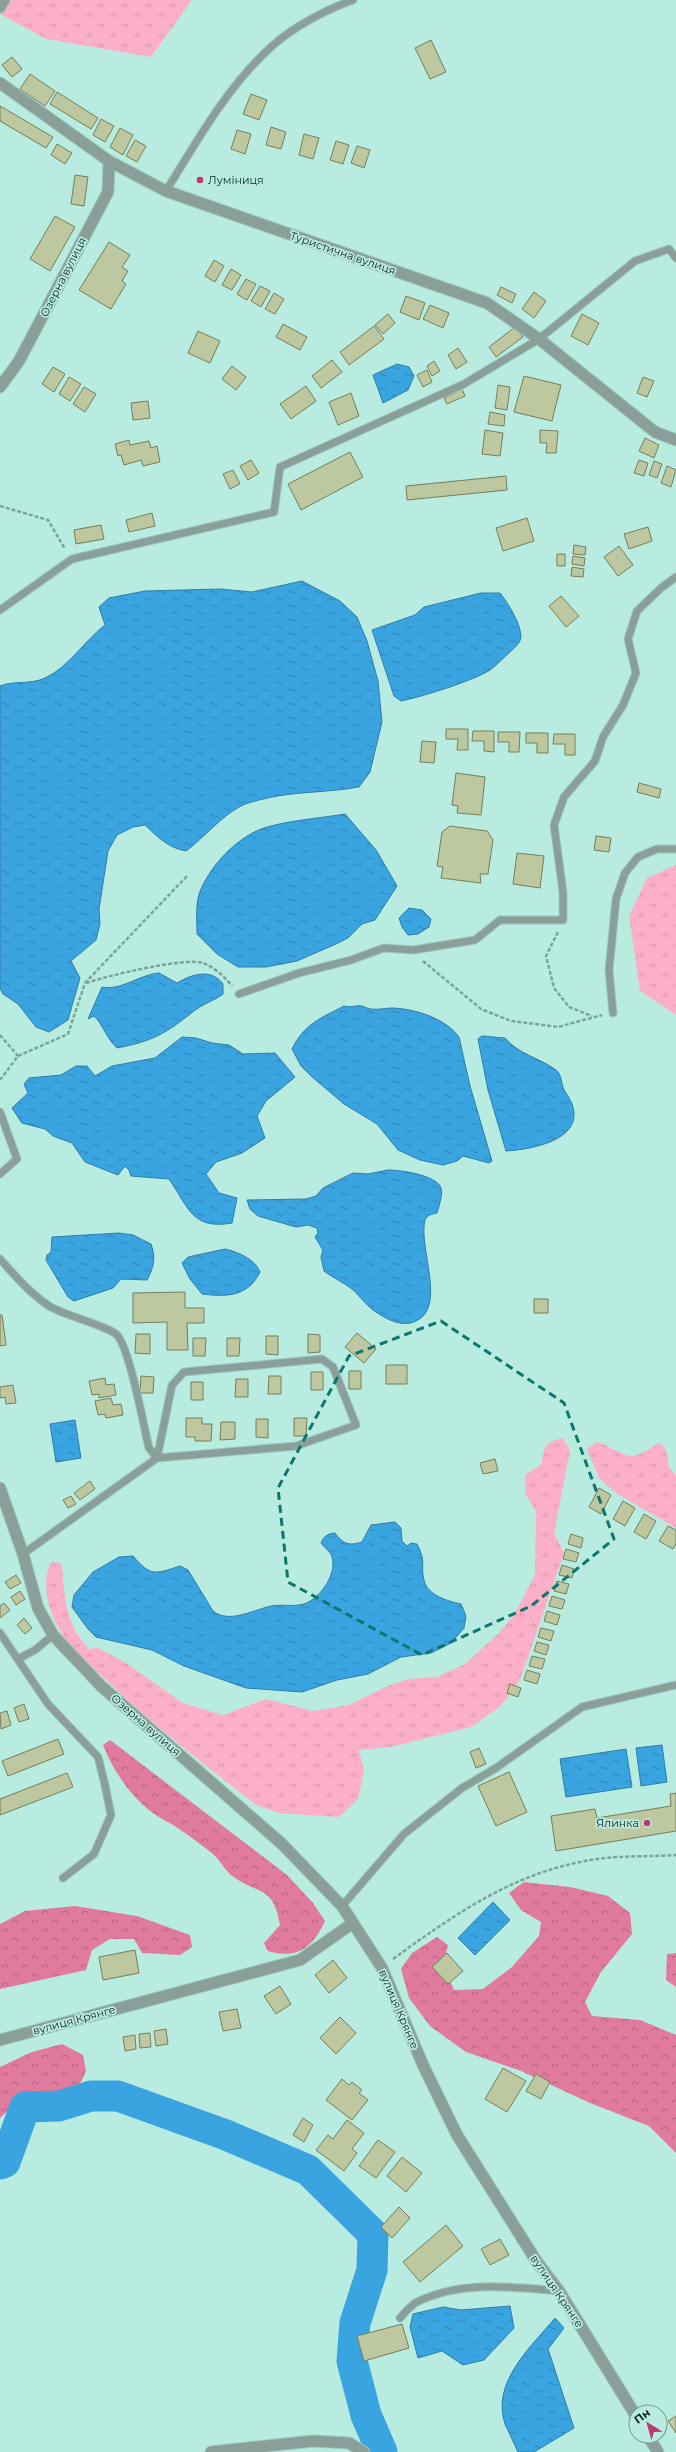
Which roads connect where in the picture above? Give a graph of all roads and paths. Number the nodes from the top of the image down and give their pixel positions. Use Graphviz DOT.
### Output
graph roads {
  1 [pos="4,0"];
  2 [pos="353,0"];
  3 [pos="0,7"];
  4 [pos="0,83"];
  5 [pos="109,161"];
  6 [pos="166,191"];
  7 [pos="673,247"];
  8 [pos="676,258"];
  9 [pos="539,339"];
  10 [pos="0,387"];
  11 [pos="676,440"];
  12 [pos="0,506"];
  13 [pos="72,559"];
  14 [pos="676,577"];
  15 [pos="0,610"];
  16 [pos="676,849"];
  17 [pos="187,876"];
  18 [pos="563,920"];
  19 [pos="413,950"];
  20 [pos="85,984"];
  21 [pos="239,994"];
  22 [pos="613,1013"];
  23 [pos="592,1016"];
  24 [pos="0,1035"];
  25 [pos="18,1056"];
  26 [pos="0,1080"];
  27 [pos="0,1112"];
  28 [pos="0,1174"];
  29 [pos="0,1259"];
  30 [pos="157,1458"];
  31 [pos="0,1488"];
  32 [pos="23,1554"];
  33 [pos="0,1634"];
  34 [pos="53,1635"];
  35 [pos="18,1659"];
  36 [pos="676,1685"];
  37 [pos="676,1855"];
  38 [pos="63,1878"];
  39 [pos="342,1906"];
  40 [pos="353,1923"];
  41 [pos="382,1968"];
  42 [pos="0,2040"];
  43 [pos="559,2291"];
  44 [pos="400,2318"];
  45 [pos="629,2404"];
  46 [pos="211,2452"];
  47 [pos="364,2452"];
  1 -- 3 [label="street"];
  2 -- 6 [label="lane"];
  4 -- 5 [label="street, Туристична вулиця"];
  5 -- 6 [label="street, Туристична вулиця"];
  5 -- 10 [label="street, Озерна вулиця"];
  6 -- 9 [label="street, Туристична вулиця"];
  7 -- 8 [label="lane"];
  7 -- 9 [label="lane"];
  9 -- 11 [label="street, Туристична вулиця"];
  9 -- 13 [label="lane"];
  12 -- 13 [label="path"];
  13 -- 15 [label="lane"];
  14 -- 18 [label="lane"];
  16 -- 22 [label="lane"];
  17 -- 20 [label="path"];
  18 -- 19 [label="lane"];
  18 -- 23 [label="path"];
  19 -- 21 [label="lane"];
  19 -- 23 [label="path"];
  20 -- 21 [label="path"];
  20 -- 25 [label="path"];
  22 -- 23 [label="path"];
  24 -- 25 [label="path"];
  25 -- 26 [label="path"];
  27 -- 28 [label="lane"];
  29 -- 30 [label="lane"];
  30 -- 30 [label="lane"];
  30 -- 32 [label="lane"];
  31 -- 32 [label="street, Озерна вулиця"];
  32 -- 34 [label="street, Озерна вулиця"];
  33 -- 35 [label="lane"];
  34 -- 35 [label="lane"];
  34 -- 39 [label="street, Озерна вулиця"];
  35 -- 38 [label="lane"];
  36 -- 39 [label="lane"];
  37 -- 41 [label="path"];
  39 -- 40 [label="street, Озерна вулиця"];
  40 -- 41 [label="street, вулиця Крянге"];
  40 -- 42 [label="street, вулиця Крянге"];
  41 -- 43 [label="street, вулиця Крянге"];
  43 -- 44 [label="lane"];
  43 -- 45 [label="street, вулиця Крянге"];
  46 -- 47 [label="street"];
}
